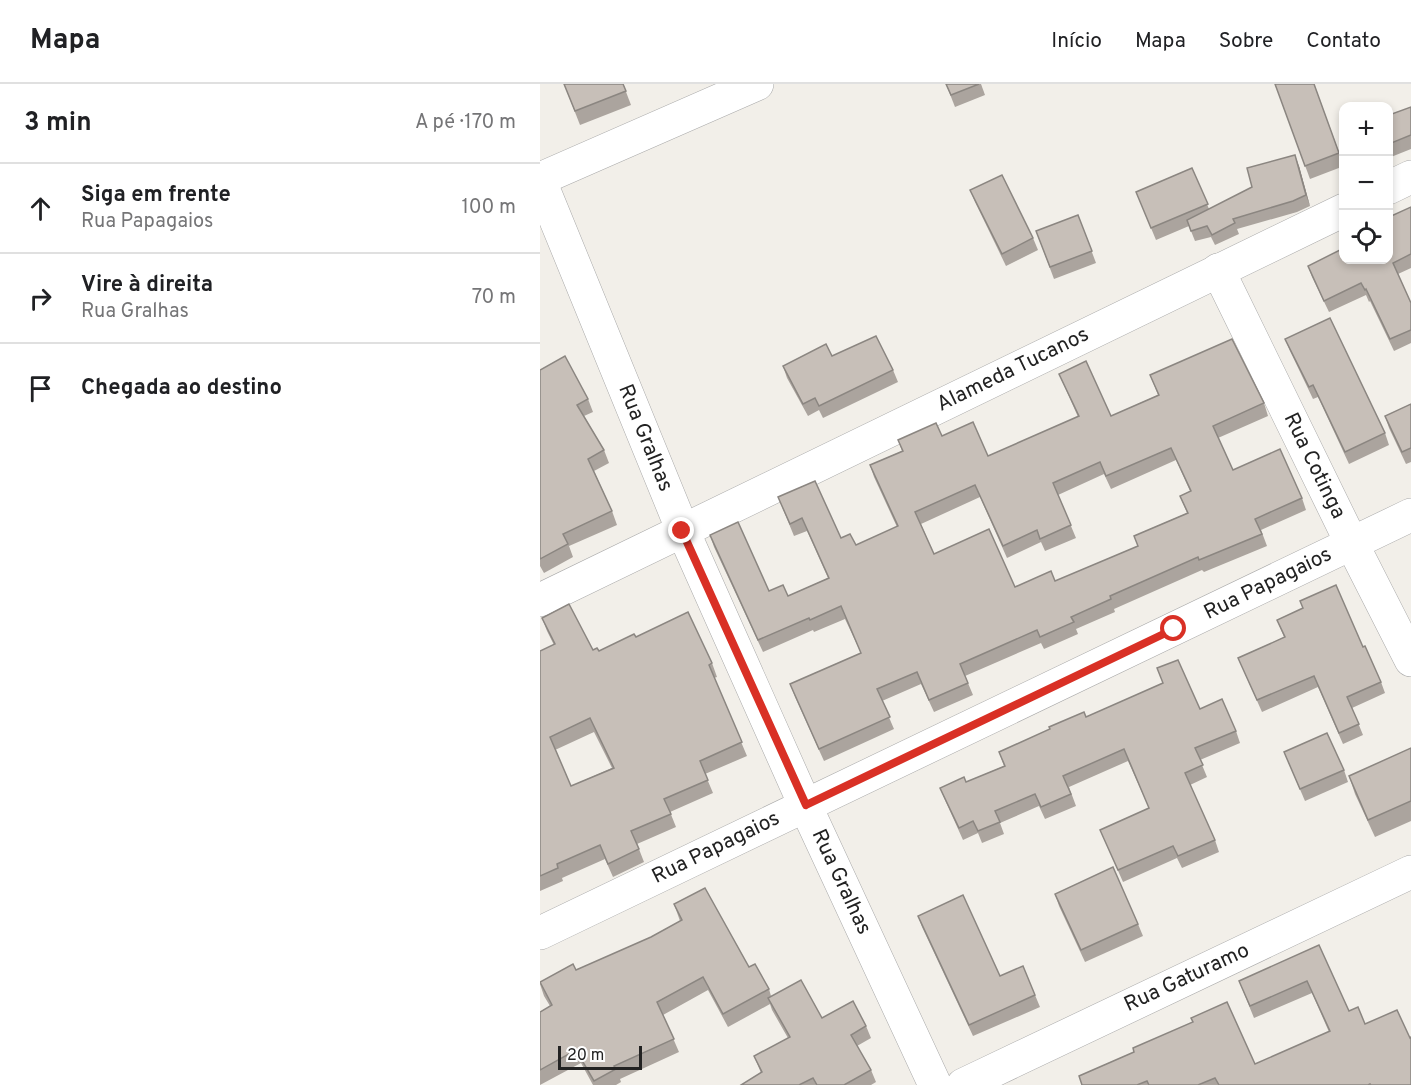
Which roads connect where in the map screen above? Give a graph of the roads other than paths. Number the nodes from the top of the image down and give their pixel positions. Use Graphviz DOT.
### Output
graph roads {
  1 [pos="757,84"];
  2 [pos="1411,177"];
  3 [pos="540,180"];
  4 [pos="1393,186"];
  5 [pos="1339,212"];
  6 [pos="1218,270"];
  7 [pos="1411,515"];
  8 [pos="682,531"];
  9 [pos="1352,544"];
  10 [pos="540,600"];
  11 [pos="1411,660"];
  12 [pos="806,805"];
  13 [pos="1411,872"];
  14 [pos="540,933"];
  15 [pos="935,1085"];
  16 [pos="963,1085"];
  1 -- 3 [label="street"];
  2 -- 4 [label="street"];
  3 -- 8 [label="street, Rua Gralhas"];
  5 -- 6 [label="street, Alameda Tucanos"];
  6 -- 8 [label="street, Alameda Tucanos"];
  6 -- 9 [label="street, Rua Cotinga"];
  7 -- 9 [label="street, Rua Papagaios"];
  8 -- 10 [label="street, Alameda Tucanos"];
  8 -- 12 [label="street, Rua Gralhas"];
  9 -- 11 [label="street, Rua Cotinga"];
  9 -- 12 [label="street, Rua Papagaios"];
  12 -- 14 [label="street, Rua Papagaios"];
  12 -- 15 [label="street, Rua Gralhas"];
  13 -- 16 [label="street, Rua Gaturamo"];
}
